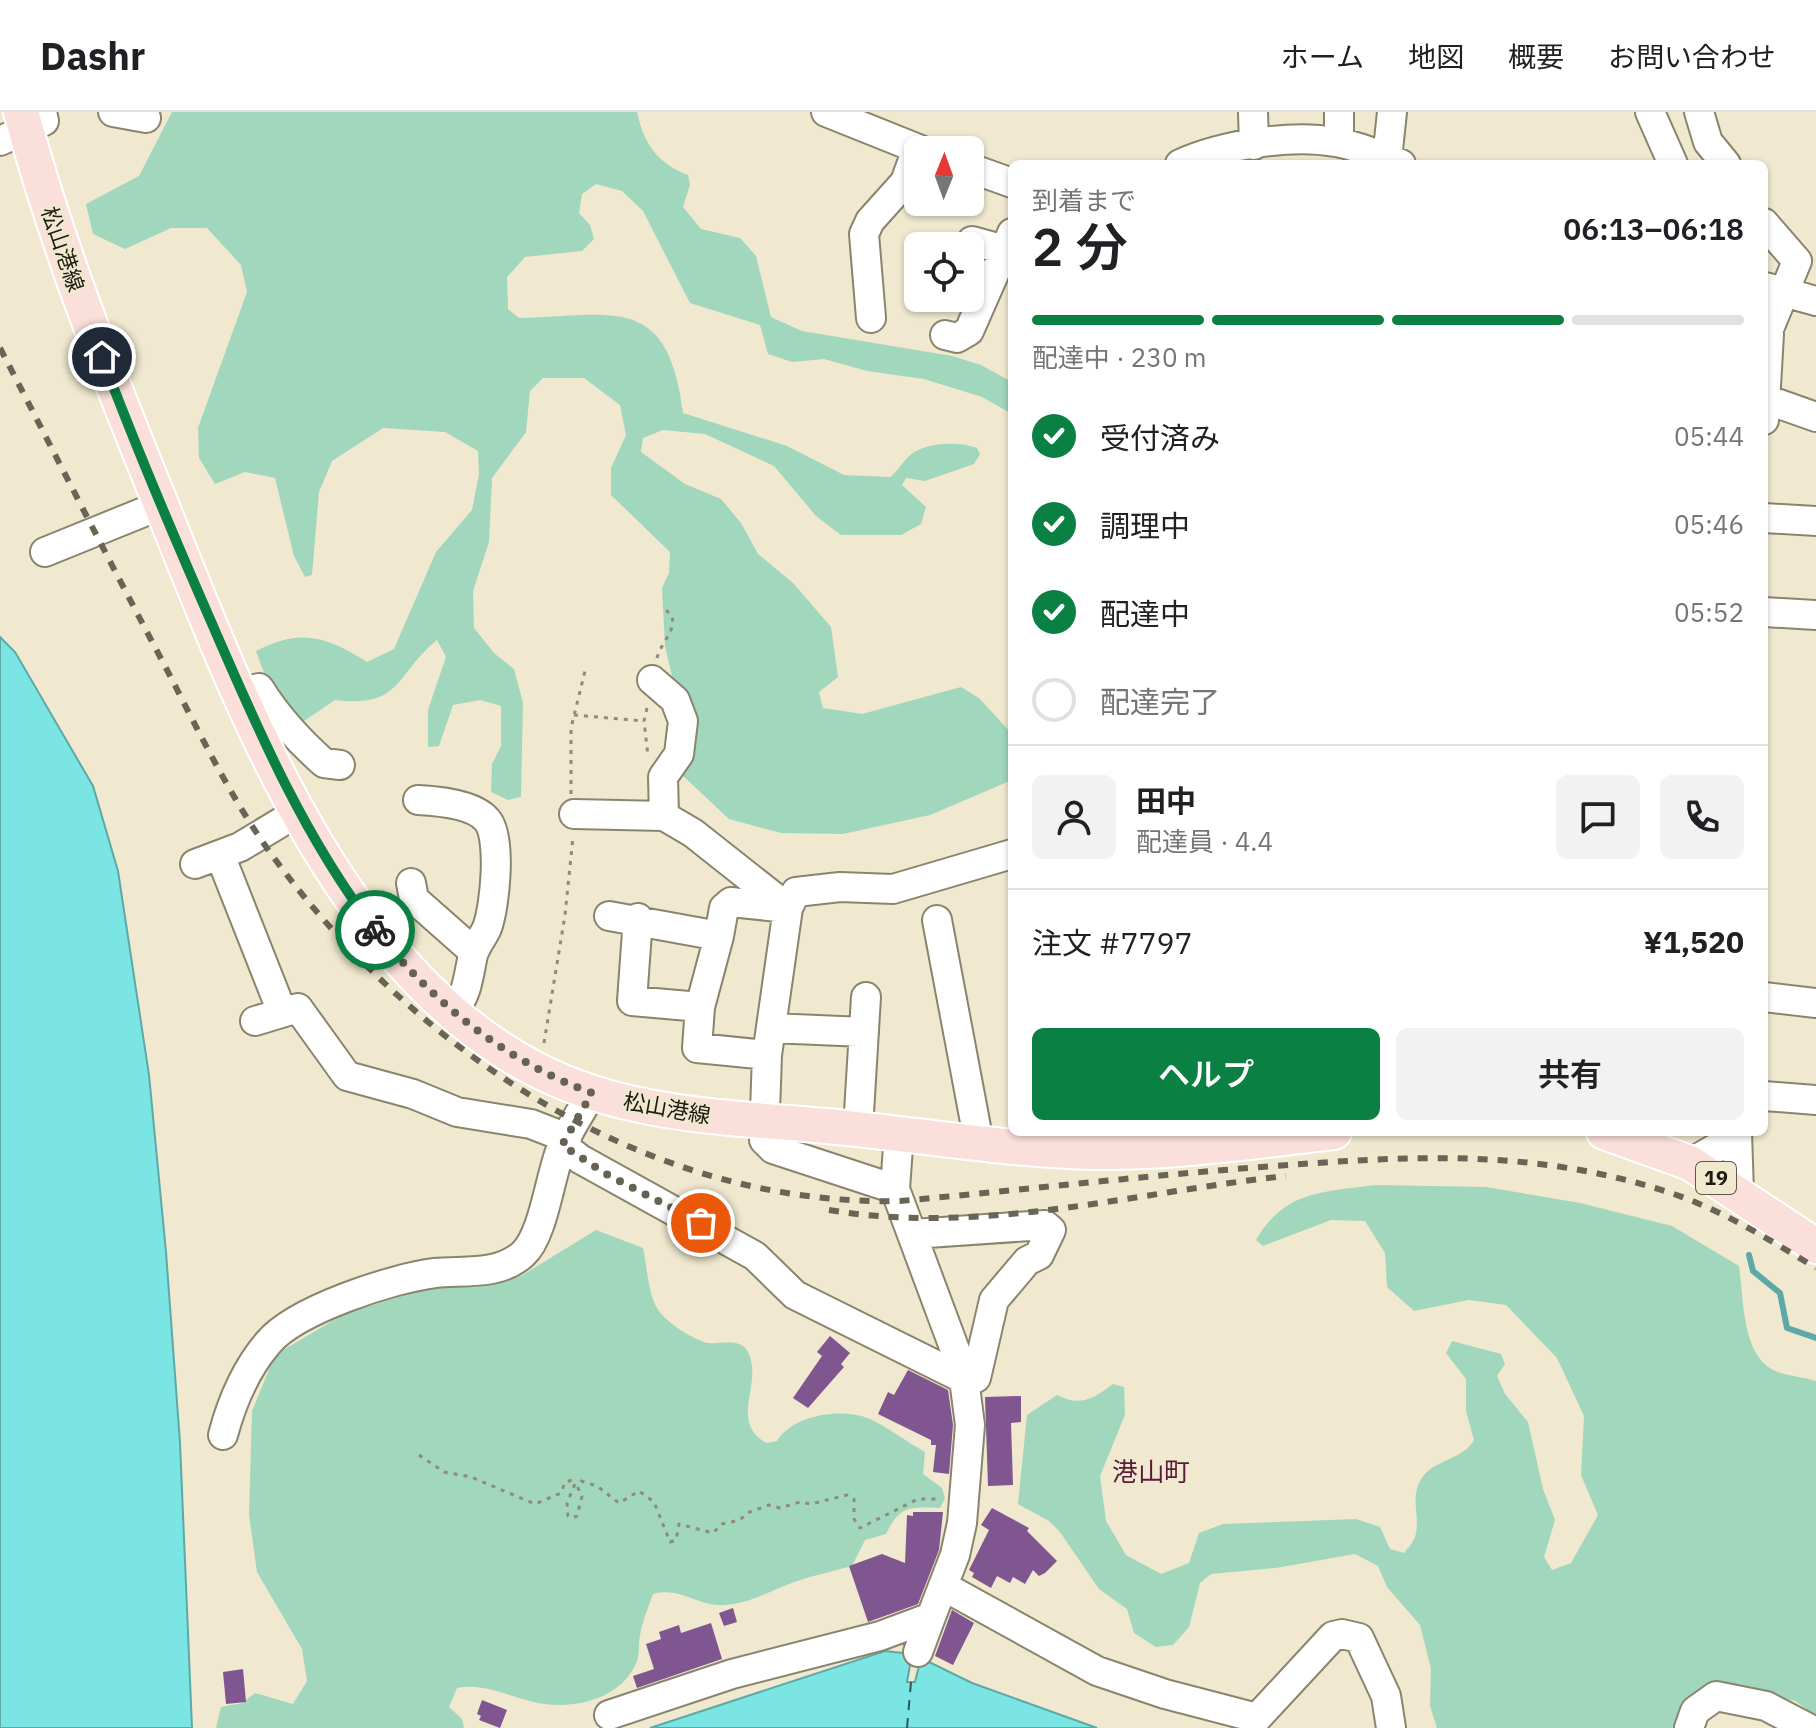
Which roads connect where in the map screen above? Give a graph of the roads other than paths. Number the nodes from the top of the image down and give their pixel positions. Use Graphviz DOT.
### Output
graph roads {
  1 [pos="113,112"];
  2 [pos="1253,112"];
  3 [pos="1339,112"];
  4 [pos="1392,112"];
  5 [pos="1650,112"];
  6 [pos="1699,112"];
  7 [pos="843,115"];
  8 [pos="146,118"];
  9 [pos="22,123"];
  10 [pos="904,142"];
  11 [pos="1339,142"];
  12 [pos="1254,145"];
  13 [pos="1196,160"];
  14 [pos="1388,160"];
  15 [pos="1394,160"];
  16 [pos="1671,160"];
  17 [pos="1723,160"];
  18 [pos="984,173"];
  19 [pos="1008,182"];
  20 [pos="904,183"];
  21 [pos="1768,226"];
  22 [pos="984,241"];
  23 [pos="1008,241"];
  24 [pos="1807,257"];
  25 [pos="1773,290"];
  26 [pos="1816,301"];
  27 [pos="871,318"];
  28 [pos="1768,324"];
  29 [pos="945,335"];
  30 [pos="1768,400"];
  31 [pos="1816,417"];
  32 [pos="161,505"];
  33 [pos="1768,518"];
  34 [pos="1816,521"];
  35 [pos="45,552"];
  36 [pos="1768,612"];
  37 [pos="1816,615"];
  38 [pos="652,680"];
  39 [pos="241,692"];
  40 [pos="340,765"];
  41 [pos="418,800"];
  42 [pos="298,812"];
  43 [pos="574,814"];
  44 [pos="664,816"];
  45 [pos="1008,855"];
  46 [pos="411,883"];
  47 [pos="788,908"];
  48 [pos="609,916"];
  49 [pos="638,918"];
  50 [pos="937,920"];
  51 [pos="719,936"];
  52 [pos="474,952"];
  53 [pos="866,997"];
  54 [pos="1768,997"];
  55 [pos="1816,1003"];
  56 [pos="700,1007"];
  57 [pos="453,1011"];
  58 [pos="864,1032"];
  59 [pos="769,1042"];
  60 [pos="592,1093"];
  61 [pos="1768,1096"];
  62 [pos="1816,1100"];
  63 [pos="764,1121"];
  64 [pos="858,1129"];
  65 [pos="899,1133"];
  66 [pos="1256,1136"];
  67 [pos="1615,1136"];
  68 [pos="1734,1136"];
  69 [pos="1737,1136"];
  70 [pos="564,1141"];
  71 [pos="1158,1141"];
  72 [pos="1094,1142"];
  73 [pos="979,1143"];
  74 [pos="1690,1163"];
  75 [pos="895,1189"];
  76 [pos="1739,1193"];
  77 [pos="913,1234"];
  78 [pos="1816,1246"];
  79 [pos="964,1379"];
  80 [pos="223,1435"];
  81 [pos="945,1587"];
  82 [pos="931,1617"];
  83 [pos="918,1652"];
  84 [pos="609,1715"];
  85 [pos="1391,1728"];
  86 [pos="1689,1728"];
  87 [pos="1808,1728"];
  1 -- 8 [label="street"];
  2 -- 12 [label="street"];
  3 -- 11 [label="street"];
  4 -- 15 [label="street"];
  5 -- 16 [label="street"];
  6 -- 17 [label="street"];
  7 -- 10 [label="street"];
  9 -- 32 [label="main road, 松山港線"];
  11 -- 12 [label="street"];
  11 -- 14 [label="street"];
  12 -- 13 [label="street"];
  18 -- 19 [label="street"];
  20 -- 27 [label="street"];
  21 -- 24 [label="street"];
  22 -- 23 [label="street"];
  23 -- 29 [label="street"];
  24 -- 25 [label="street"];
  25 -- 26 [label="street"];
  25 -- 28 [label="street"];
  30 -- 31 [label="street"];
  32 -- 35 [label="street"];
  32 -- 39 [label="main road, 松山港線"];
  33 -- 34 [label="street"];
  36 -- 37 [label="street"];
  38 -- 44 [label="street"];
  39 -- 40 [label="street"];
  39 -- 42 [label="main road, 松山港線"];
  41 -- 52 [label="street"];
  42 -- 57 [label="main road, 松山港線"];
  42 -- 70 [label="street"];
  43 -- 44 [label="street"];
  44 -- 47 [label="street"];
  45 -- 47 [label="street"];
  46 -- 52 [label="street"];
  47 -- 51 [label="street"];
  47 -- 59 [label="street"];
  48 -- 49 [label="street"];
  49 -- 51 [label="street"];
  49 -- 56 [label="street"];
  50 -- 73 [label="street"];
  51 -- 56 [label="street"];
  52 -- 57 [label="street"];
  53 -- 58 [label="street"];
  54 -- 55 [label="street"];
  56 -- 59 [label="street"];
  57 -- 60 [label="main road, 松山港線"];
  58 -- 59 [label="street"];
  58 -- 64 [label="street"];
  59 -- 63 [label="street"];
  60 -- 63 [label="main road, 松山港線"];
  60 -- 70 [label="street"];
  61 -- 62 [label="street"];
  63 -- 64 [label="main road, 松山港線"];
  63 -- 75 [label="street"];
  64 -- 65 [label="main road, 松山港線"];
  65 -- 73 [label="main road, 松山港線"];
  65 -- 75 [label="street"];
  66 -- 71 [label="main road, 松山港線"];
  67 -- 74 [label="main road, 19"];
  68 -- 74 [label="street"];
  69 -- 76 [label="street"];
  70 -- 79 [label="street"];
  70 -- 80 [label="street"];
  71 -- 72 [label="main road, 松山港線"];
  72 -- 73 [label="main road, 松山港線"];
  74 -- 76 [label="main road, 19"];
  75 -- 77 [label="street"];
  76 -- 78 [label="main road, 19"];
  77 -- 79 [label="street"];
  77 -- 79 [label="street"];
  79 -- 81 [label="street"];
  81 -- 82 [label="street"];
  81 -- 85 [label="street"];
  82 -- 83 [label="street"];
  82 -- 84 [label="street"];
  86 -- 87 [label="street"];
}
